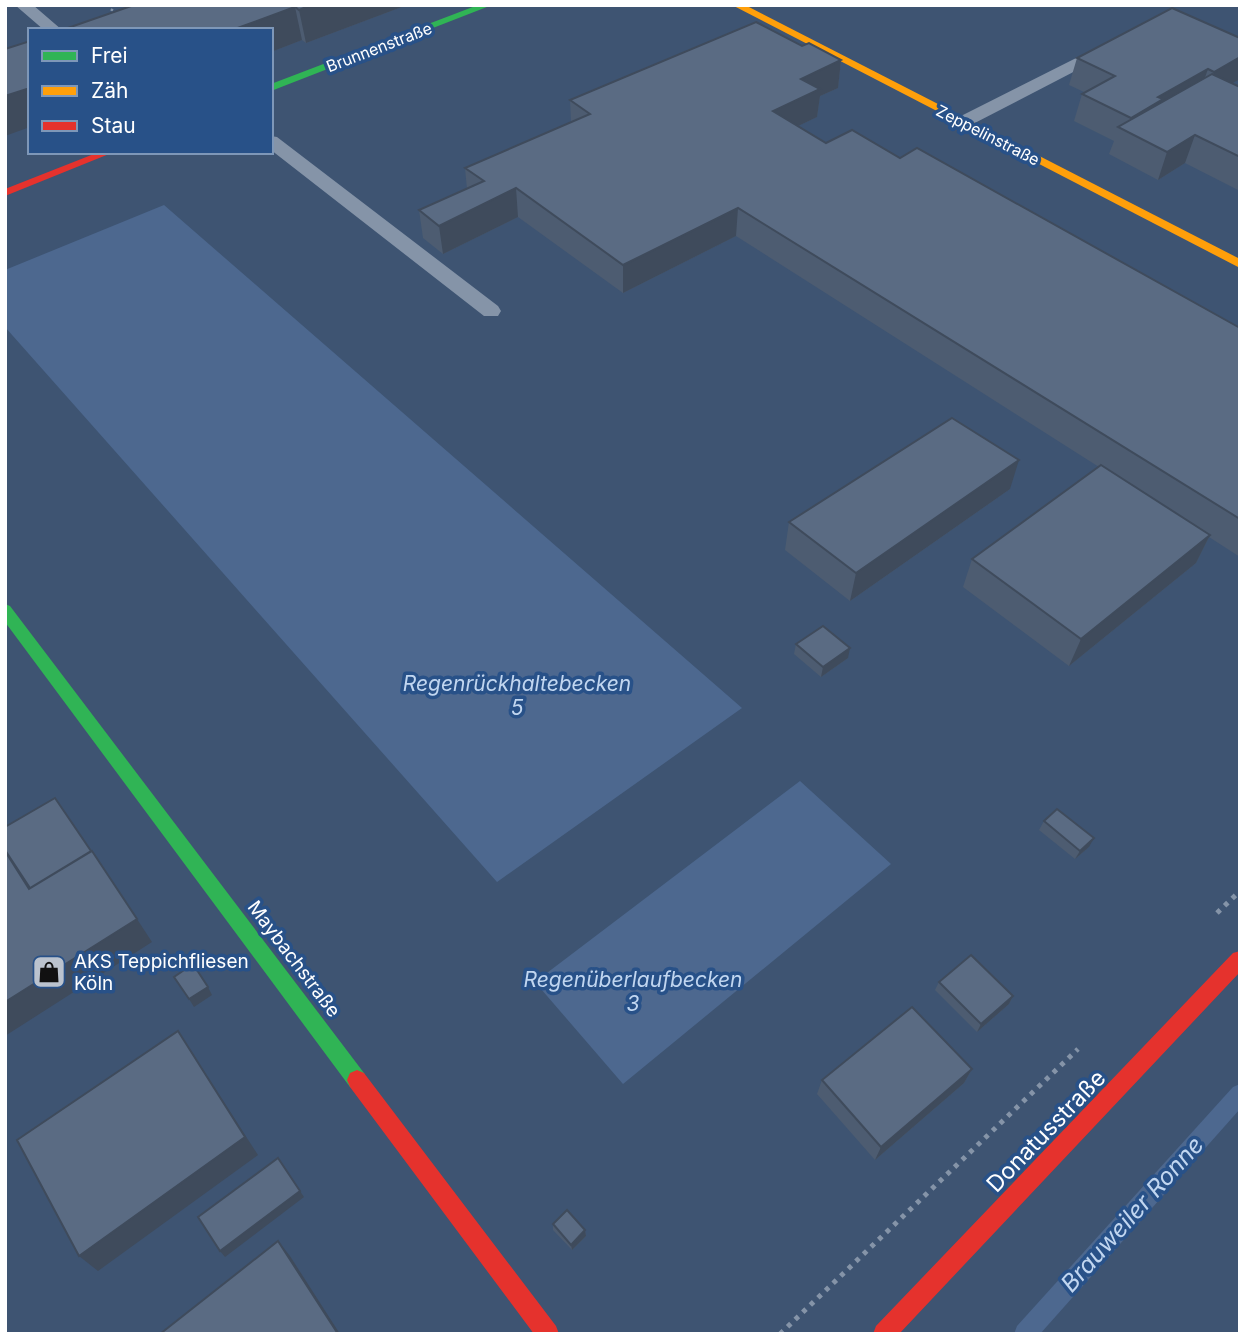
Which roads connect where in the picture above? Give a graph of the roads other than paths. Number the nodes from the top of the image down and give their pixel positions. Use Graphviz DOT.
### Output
graph roads {
  1 [pos="23,5"];
  2 [pos="487,5"];
  3 [pos="737,5"];
  4 [pos="52,28"];
  5 [pos="1112,46"];
  6 [pos="273,87"];
  7 [pos="963,122"];
  8 [pos="273,143"];
  9 [pos="103,154"];
  10 [pos="5,193"];
  11 [pos="1240,264"];
  12 [pos="491,311"];
  13 [pos="5,610"];
  14 [pos="1240,959"];
  15 [pos="548,1334"];
  16 [pos="884,1334"];
  1 -- 4 [label="lane"];
  2 -- 6 [label="street, Brunnenstraße"];
  3 -- 7 [label="street, Zeppelinstraße"];
  5 -- 7 [label="lane"];
  7 -- 11 [label="street, Zeppelinstraße"];
  8 -- 12 [label="lane"];
  9 -- 10 [label="street"];
  13 -- 15 [label="street, Maybachstraße"];
  14 -- 16 [label="street, Donatusstraße"];
}
